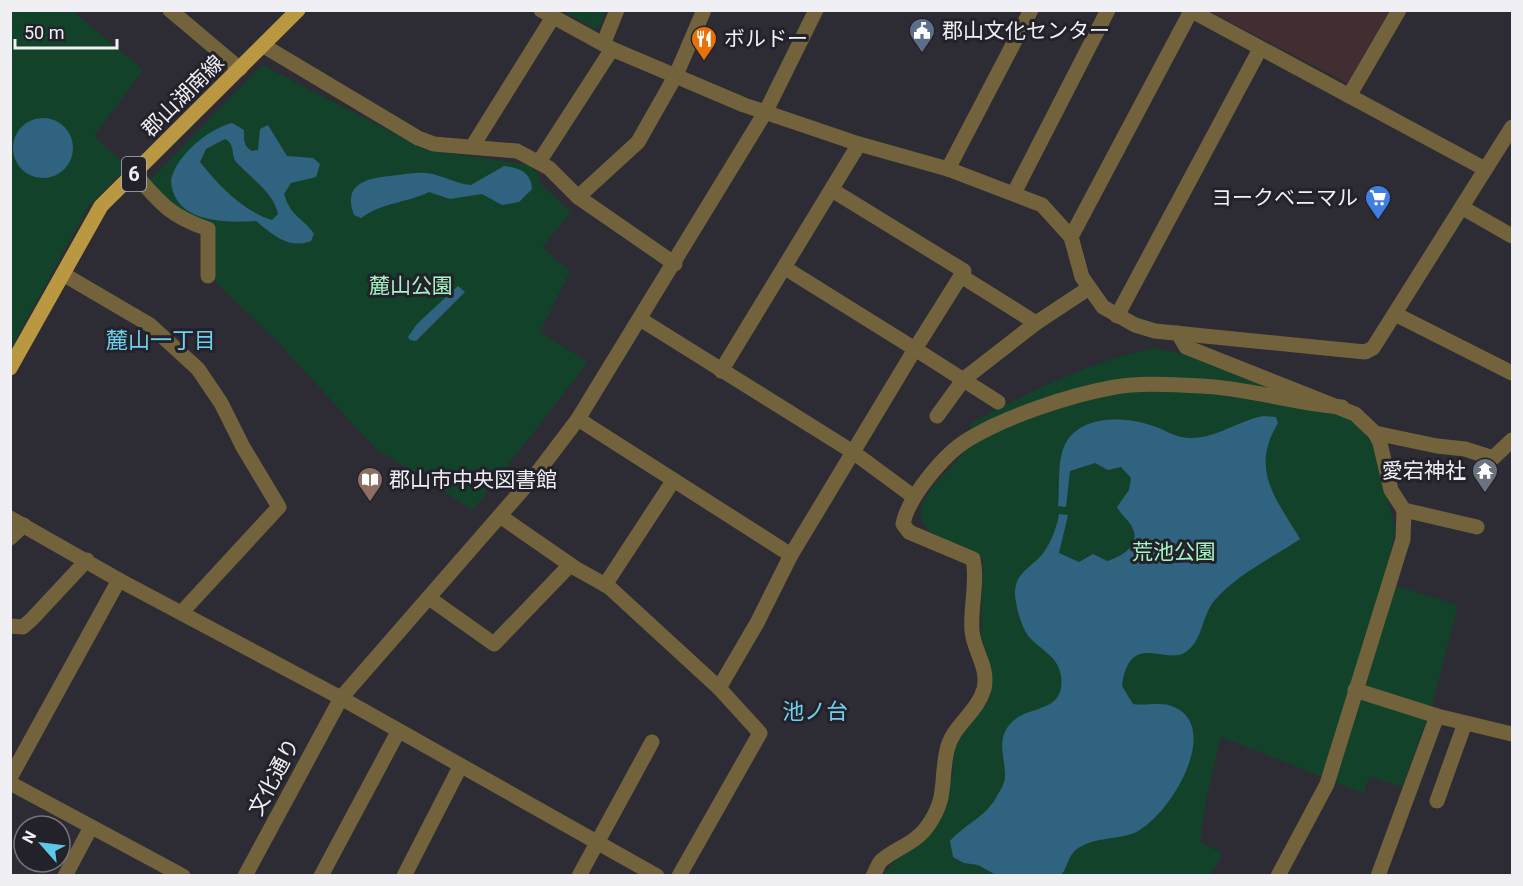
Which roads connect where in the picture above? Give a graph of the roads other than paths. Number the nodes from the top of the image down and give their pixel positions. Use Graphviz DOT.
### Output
graph roads {
  1 [pos="170,10"];
  2 [pos="298,10"];
  3 [pos="617,10"];
  4 [pos="704,10"];
  5 [pos="816,10"];
  6 [pos="1031,10"];
  7 [pos="1108,10"];
  8 [pos="1399,10"];
  9 [pos="1190,11"];
  10 [pos="547,14"];
  11 [pos="264,46"];
  12 [pos="608,46"];
  13 [pos="1260,49"];
  14 [pos="240,69"];
  15 [pos="676,75"];
  16 [pos="1349,96"];
  17 [pos="766,111"];
  18 [pos="1512,127"];
  19 [pos="859,144"];
  20 [pos="472,147"];
  21 [pos="538,162"];
  22 [pos="948,169"];
  23 [pos="1485,169"];
  24 [pos="134,173"];
  25 [pos="832,190"];
  26 [pos="1014,193"];
  27 [pos="578,197"];
  28 [pos="1463,208"];
  29 [pos="1512,236"];
  30 [pos="1071,237"];
  31 [pos="675,264"];
  32 [pos="785,268"];
  33 [pos="63,274"];
  34 [pos="208,276"];
  35 [pos="961,276"];
  36 [pos="1089,288"];
  37 [pos="1395,314"];
  38 [pos="1117,316"];
  39 [pos="640,319"];
  40 [pos="1036,323"];
  41 [pos="1179,333"];
  42 [pos="915,349"];
  43 [pos="10,369"];
  44 [pos="721,371"];
  45 [pos="1512,373"];
  46 [pos="964,380"];
  47 [pos="999,402"];
  48 [pos="1342,407"];
  49 [pos="937,416"];
  50 [pos="578,419"];
  51 [pos="1375,433"];
  52 [pos="1512,440"];
  53 [pos="852,452"];
  54 [pos="673,480"];
  55 [pos="914,497"];
  56 [pos="1404,510"];
  57 [pos="500,516"];
  58 [pos="17,522"];
  59 [pos="1477,527"];
  60 [pos="10,538"];
  61 [pos="790,555"];
  62 [pos="87,560"];
  63 [pos="570,565"];
  64 [pos="119,580"];
  65 [pos="605,585"];
  66 [pos="429,598"];
  67 [pos="182,612"];
  68 [pos="10,626"];
  69 [pos="719,688"];
  70 [pos="1355,690"];
  71 [pos="341,698"];
  72 [pos="1437,716"];
  73 [pos="1465,723"];
  74 [pos="398,732"];
  75 [pos="1512,734"];
  76 [pos="652,742"];
  77 [pos="460,767"];
  78 [pos="10,778"];
  79 [pos="10,783"];
  80 [pos="1437,801"];
  81 [pos="91,826"];
  82 [pos="597,842"];
  83 [pos="65,876"];
  84 [pos="183,876"];
  85 [pos="245,876"];
  86 [pos="321,876"];
  87 [pos="404,876"];
  88 [pos="579,876"];
  89 [pos="657,876"];
  90 [pos="679,876"];
  91 [pos="873,876"];
  92 [pos="1278,876"];
  93 [pos="1378,876"];
  1 -- 14 [label="street"];
  2 -- 11 [label="main road, 郡山湖南線 / 6"];
  3 -- 12 [label="street"];
  4 -- 15 [label="street"];
  5 -- 17 [label="street, 文化通り"];
  6 -- 22 [label="street"];
  7 -- 26 [label="street"];
  8 -- 16 [label="street"];
  9 -- 13 [label="street"];
  9 -- 30 [label="street"];
  10 -- 12 [label="street"];
  10 -- 20 [label="street"];
  11 -- 14 [label="main road, 郡山湖南線 / 6"];
  11 -- 20 [label="street"];
  12 -- 15 [label="street"];
  12 -- 21 [label="street"];
  13 -- 16 [label="street"];
  13 -- 38 [label="street"];
  14 -- 24 [label="main road, 郡山湖南線 / 6"];
  15 -- 17 [label="street"];
  15 -- 27 [label="street"];
  16 -- 23 [label="street"];
  17 -- 19 [label="street"];
  17 -- 31 [label="street, 文化通り"];
  18 -- 23 [label="street"];
  19 -- 22 [label="street"];
  19 -- 25 [label="street"];
  20 -- 21 [label="street"];
  21 -- 27 [label="street"];
  22 -- 26 [label="street"];
  23 -- 28 [label="street"];
  24 -- 33 [label="main road, 郡山湖南線 / 6"];
  24 -- 34 [label="street"];
  25 -- 32 [label="street"];
  25 -- 35 [label="street"];
  26 -- 30 [label="street"];
  27 -- 31 [label="street"];
  28 -- 29 [label="street"];
  28 -- 37 [label="street"];
  30 -- 36 [label="street"];
  31 -- 39 [label="street, 文化通り"];
  32 -- 42 [label="street"];
  32 -- 44 [label="street"];
  33 -- 43 [label="main road, 郡山湖南線 / 6"];
  33 -- 67 [label="street"];
  35 -- 40 [label="street"];
  35 -- 42 [label="street"];
  36 -- 38 [label="street"];
  36 -- 40 [label="street"];
  37 -- 41 [label="street"];
  37 -- 45 [label="street"];
  38 -- 41 [label="street"];
  39 -- 44 [label="street"];
  39 -- 50 [label="street, 文化通り"];
  40 -- 46 [label="street"];
  41 -- 48 [label="street"];
  42 -- 46 [label="street"];
  42 -- 53 [label="street"];
  44 -- 53 [label="street"];
  46 -- 47 [label="street"];
  46 -- 49 [label="street"];
  48 -- 51 [label="street"];
  48 -- 55 [label="street"];
  50 -- 54 [label="street"];
  50 -- 57 [label="street, 文化通り"];
  51 -- 52 [label="street"];
  51 -- 56 [label="street"];
  53 -- 55 [label="street"];
  53 -- 61 [label="street"];
  54 -- 61 [label="street"];
  54 -- 65 [label="street"];
  55 -- 91 [label="street"];
  56 -- 59 [label="street"];
  56 -- 70 [label="street"];
  57 -- 63 [label="street"];
  57 -- 66 [label="street, 文化通り"];
  58 -- 60 [label="street"];
  58 -- 62 [label="street"];
  61 -- 69 [label="street"];
  62 -- 64 [label="street"];
  62 -- 68 [label="street"];
  63 -- 65 [label="street"];
  63 -- 66 [label="street"];
  64 -- 67 [label="street"];
  64 -- 78 [label="street"];
  65 -- 69 [label="street"];
  66 -- 71 [label="street, 文化通り"];
  67 -- 71 [label="street"];
  69 -- 90 [label="street"];
  70 -- 72 [label="street"];
  70 -- 92 [label="street"];
  71 -- 74 [label="street"];
  71 -- 85 [label="street, 文化通り"];
  72 -- 73 [label="street"];
  72 -- 93 [label="street"];
  73 -- 75 [label="street"];
  73 -- 80 [label="street"];
  74 -- 77 [label="street"];
  74 -- 86 [label="street"];
  76 -- 82 [label="street"];
  77 -- 82 [label="street"];
  77 -- 87 [label="street"];
  79 -- 81 [label="street"];
  81 -- 83 [label="street"];
  81 -- 84 [label="street"];
  82 -- 88 [label="street"];
  82 -- 89 [label="street"];
}
